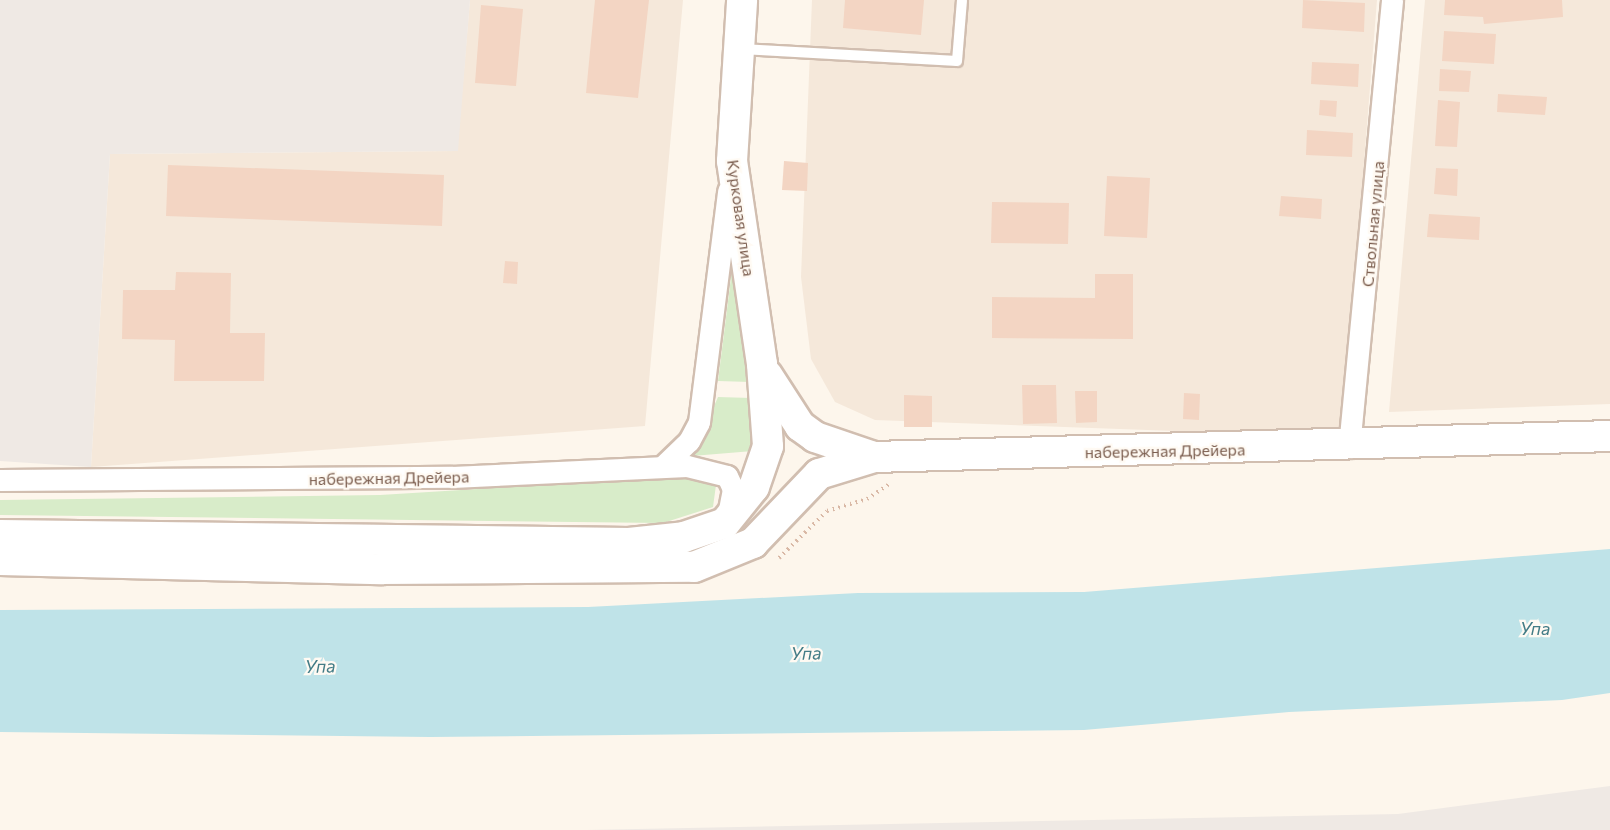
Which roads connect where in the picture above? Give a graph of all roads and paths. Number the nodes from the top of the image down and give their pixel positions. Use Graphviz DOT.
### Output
graph roads {
  1 [pos="742,0"];
  2 [pos="962,0"];
  3 [pos="1392,0"];
  4 [pos="739,49"];
  5 [pos="732,160"];
  6 [pos="762,364"];
  7 [pos="1610,436"];
  8 [pos="1349,447"];
  9 [pos="874,457"];
  10 [pos="664,465"];
  11 [pos="0,480"];
  12 [pos="725,523"];
  13 [pos="0,534"];
  14 [pos="0,560"];
  1 -- 4 [label="main road, Курковая улица"];
  2 -- 4 [label="lane"];
  3 -- 8 [label="street, Ствольная улица"];
  4 -- 5 [label="main road, Курковая улица"];
  5 -- 6 [label="main road, Курковая улица"];
  5 -- 10 [label="street"];
  6 -- 9 [label="main road, набережная Дрейера"];
  6 -- 12 [label="main road, Курковая улица"];
  7 -- 8 [label="main road, набережная Дрейера"];
  8 -- 9 [label="main road, набережная Дрейера"];
  9 -- 14 [label="main road"];
  10 -- 11 [label="street, набережная Дрейера"];
  10 -- 12 [label="street, набережная Дрейера"];
  12 -- 13 [label="main road"];
}
